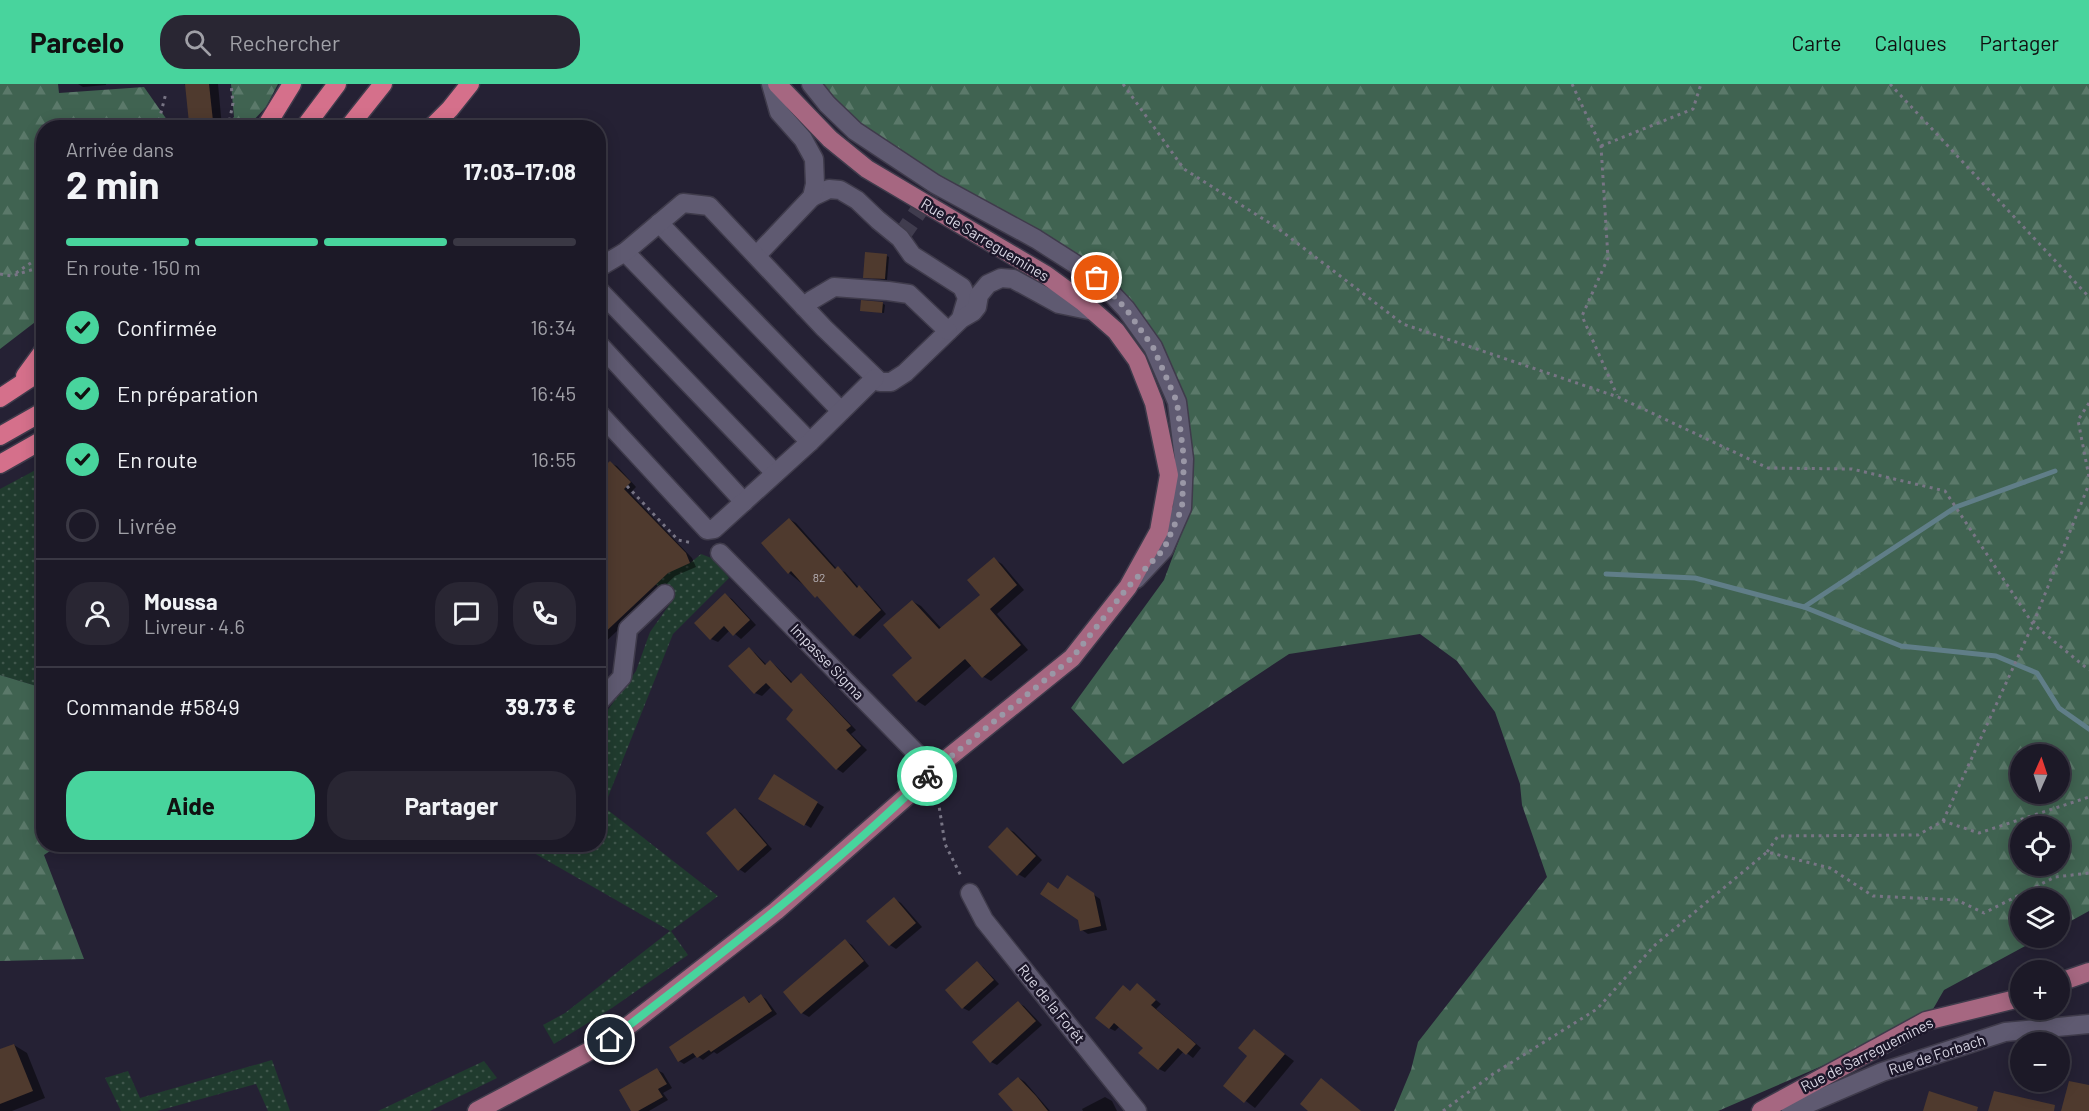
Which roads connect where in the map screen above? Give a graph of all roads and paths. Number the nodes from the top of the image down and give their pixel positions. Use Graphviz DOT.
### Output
graph roads {
  1 [pos="231,84"];
  2 [pos="292,84"];
  3 [pos="337,84"];
  4 [pos="383,84"];
  5 [pos="470,84"];
  6 [pos="771,84"];
  7 [pos="777,84"];
  8 [pos="786,84"];
  9 [pos="811,84"];
  10 [pos="1123,84"];
  11 [pos="1572,84"];
  12 [pos="1701,84"];
  13 [pos="1890,84"];
  14 [pos="166,93"];
  15 [pos="797,105"];
  16 [pos="159,120"];
  17 [pos="229,120"];
  18 [pos="270,120"];
  19 [pos="310,120"];
  20 [pos="354,120"];
  21 [pos="439,120"];
  22 [pos="1601,146"];
  23 [pos="813,197"];
  24 [pos="659,223"];
  25 [pos="625,252"];
  26 [pos="757,255"];
  27 [pos="36,260"];
  28 [pos="606,263"];
  29 [pos="36,268"];
  30 [pos="0,274"];
  31 [pos="12,276"];
  32 [pos="606,297"];
  33 [pos="2089,297"];
  34 [pos="804,307"];
  35 [pos="1093,311"];
  36 [pos="954,325"];
  37 [pos="606,352"];
  38 [pos="36,361"];
  39 [pos="36,375"];
  40 [pos="875,378"];
  41 [pos="17,388"];
  42 [pos="1618,397"];
  43 [pos="0,398"];
  44 [pos="2089,403"];
  45 [pos="841,411"];
  46 [pos="36,416"];
  47 [pos="606,421"];
  48 [pos="0,436"];
  49 [pos="810,442"];
  50 [pos="36,444"];
  51 [pos="0,464"];
  52 [pos="775,473"];
  53 [pos="2089,477"];
  54 [pos="2089,484"];
  55 [pos="627,486"];
  56 [pos="744,502"];
  57 [pos="720,553"];
  58 [pos="1128,587"];
  59 [pos="665,594"];
  60 [pos="2033,624"];
  61 [pos="2089,670"];
  62 [pos="606,694"];
  63 [pos="933,770"];
  64 [pos="2089,797"];
  65 [pos="1942,821"];
  66 [pos="1767,852"];
  67 [pos="2089,873"];
  68 [pos="970,893"];
  69 [pos="2089,972"];
  70 [pos="2070,979"];
  71 [pos="2089,985"];
  72 [pos="2070,989"];
  73 [pos="2010,1000"];
  74 [pos="2089,1024"];
  75 [pos="477,1111"];
  76 [pos="1137,1111"];
  77 [pos="1443,1111"];
  78 [pos="1761,1111"];
  79 [pos="1791,1111"];
  1 -- 17 [label="path"];
  2 -- 18 [label="highway"];
  3 -- 19 [label="highway"];
  4 -- 20 [label="highway"];
  5 -- 21 [label="highway"];
  6 -- 23 [label="street"];
  7 -- 15 [label="main road, Rue de Sarreguemines"];
  8 -- 15 [label="main road, Rue de Sarreguemines"];
  9 -- 58 [label="street"];
  10 -- 42 [label="path"];
  11 -- 22 [label="path"];
  12 -- 22 [label="path"];
  13 -- 33 [label="path"];
  14 -- 16 [label="path"];
  15 -- 35 [label="main road, Rue de Sarreguemines"];
  22 -- 42 [label="path"];
  23 -- 26 [label="street"];
  23 -- 36 [label="street"];
  24 -- 25 [label="street"];
  24 -- 26 [label="street"];
  24 -- 45 [label="street"];
  25 -- 28 [label="street"];
  25 -- 49 [label="street"];
  26 -- 34 [label="street"];
  27 -- 31 [label="path"];
  29 -- 31 [label="path"];
  30 -- 31 [label="path"];
  32 -- 52 [label="street"];
  34 -- 36 [label="street"];
  34 -- 40 [label="street"];
  35 -- 36 [label="street"];
  35 -- 58 [label="main road, Rue de Sarreguemines"];
  36 -- 40 [label="street"];
  37 -- 56 [label="street"];
  38 -- 41 [label="highway"];
  39 -- 41 [label="highway"];
  40 -- 45 [label="street"];
  41 -- 43 [label="highway"];
  42 -- 60 [label="path"];
  44 -- 53 [label="path"];
  45 -- 49 [label="street"];
  46 -- 48 [label="highway"];
  47 -- 56 [label="street"];
  49 -- 52 [label="street"];
  50 -- 51 [label="highway"];
  52 -- 56 [label="street"];
  54 -- 60 [label="path"];
  55 -- 57 [label="path"];
  57 -- 63 [label="street, Impasse Sigma"];
  58 -- 63 [label="main road, Rue de Sarreguemines"];
  59 -- 62 [label="street"];
  60 -- 61 [label="path"];
  60 -- 65 [label="path"];
  63 -- 68 [label="path"];
  63 -- 75 [label="main road, Rue de Sarreguemines"];
  64 -- 65 [label="path"];
  65 -- 66 [label="path"];
  66 -- 67 [label="path"];
  66 -- 77 [label="path"];
  68 -- 76 [label="street, Rue de la Forêt"];
  69 -- 70 [label="main road"];
  71 -- 72 [label="main road"];
  73 -- 78 [label="main road, Rue de Sarreguemines"];
  74 -- 79 [label="street, Rue de Forbach"];
}
